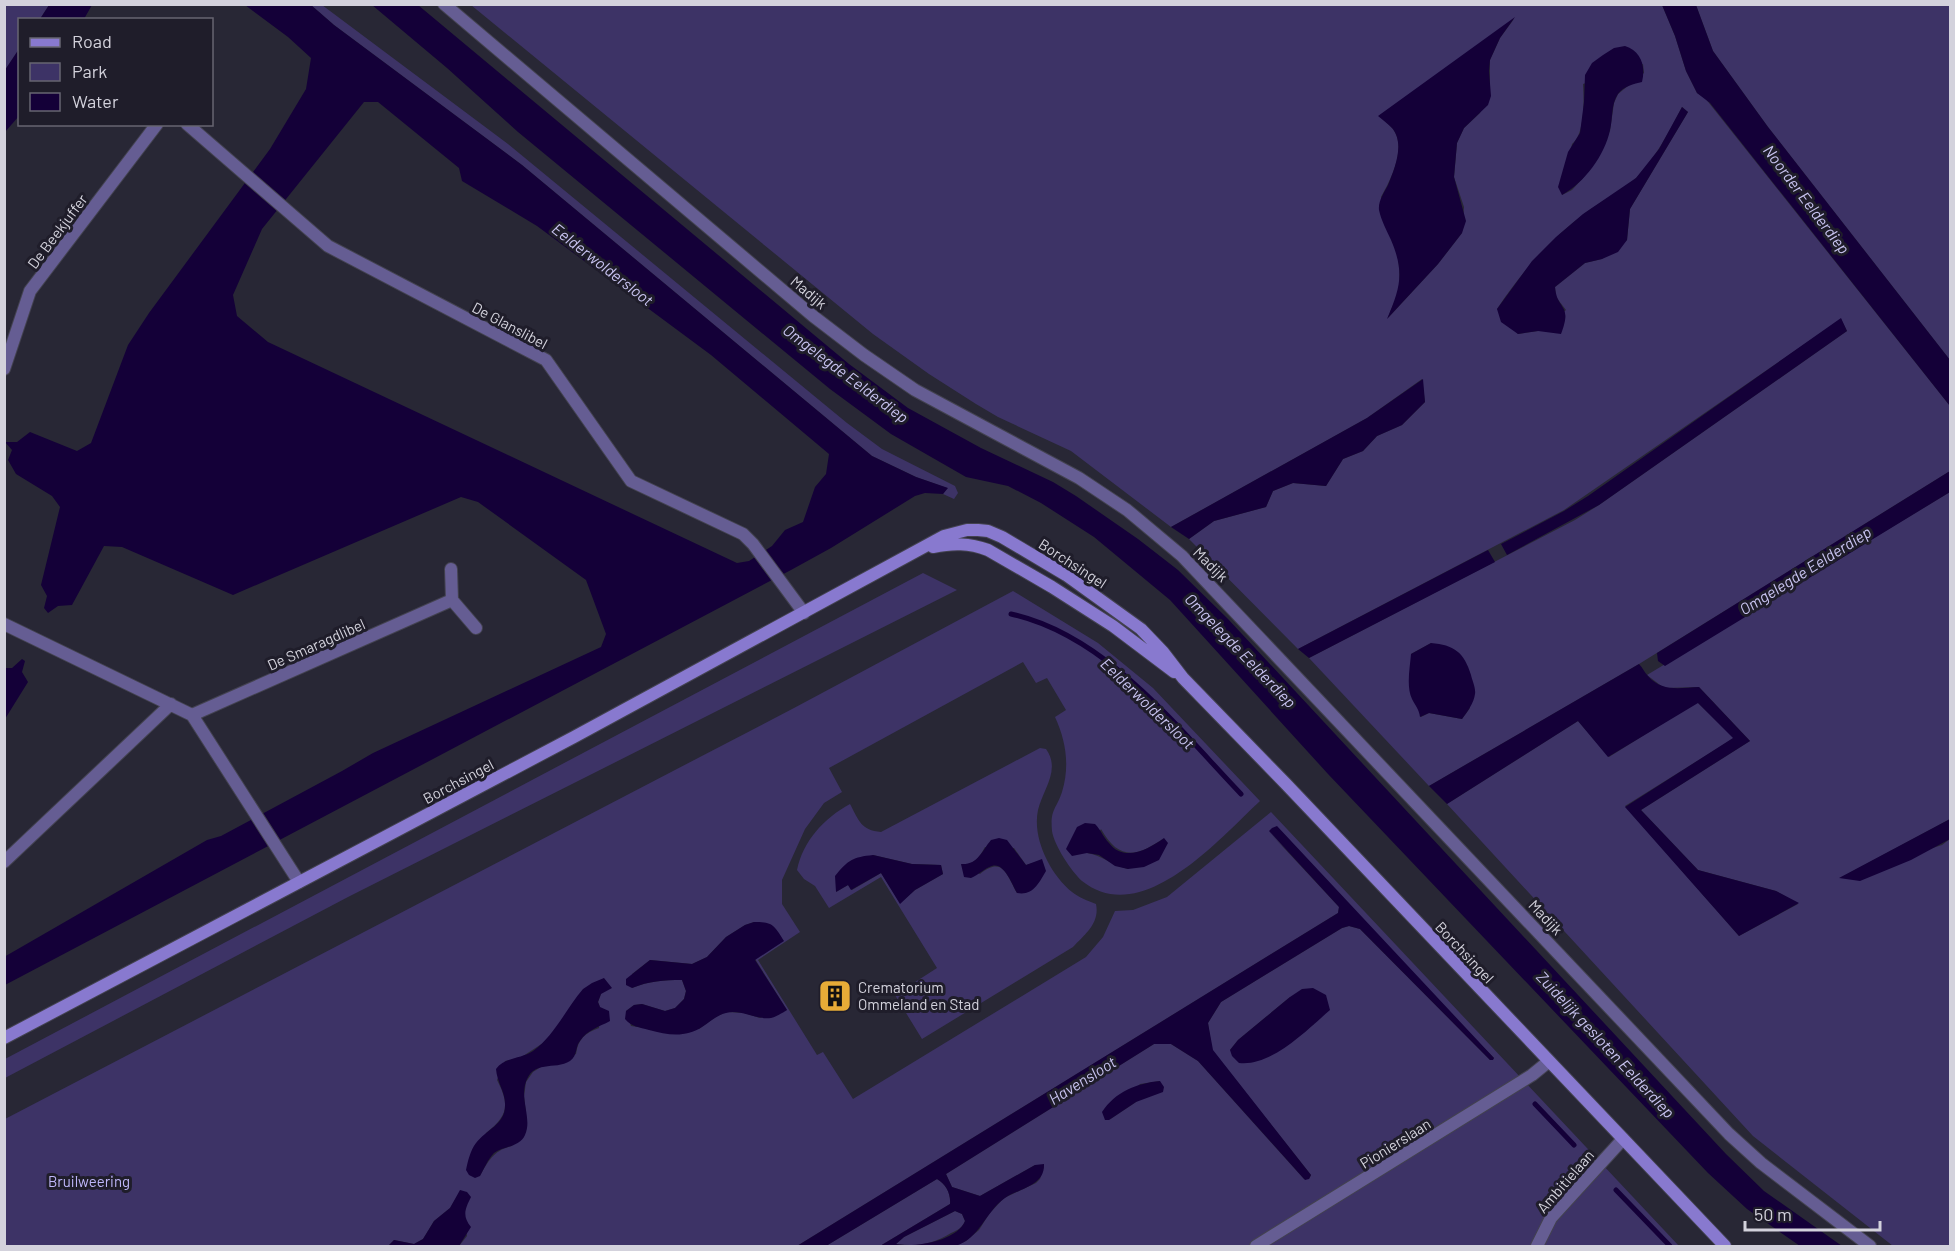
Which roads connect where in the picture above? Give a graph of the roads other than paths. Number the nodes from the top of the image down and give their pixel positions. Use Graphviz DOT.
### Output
graph roads {
  1 [pos="444,4"];
  2 [pos="155,126"];
  3 [pos="189,126"];
  4 [pos="4,369"];
  5 [pos="924,549"];
  6 [pos="451,569"];
  7 [pos="452,600"];
  8 [pos="804,613"];
  9 [pos="4,624"];
  10 [pos="476,628"];
  11 [pos="1183,678"];
  12 [pos="171,704"];
  13 [pos="192,715"];
  14 [pos="4,862"];
  15 [pos="298,882"];
  16 [pos="4,1038"];
  17 [pos="1548,1062"];
  18 [pos="1623,1139"];
  19 [pos="1256,1246"];
  20 [pos="1537,1246"];
  21 [pos="1725,1246"];
  22 [pos="1870,1246"];
  1 -- 22 [label="street, Madijk"];
  2 -- 4 [label="street, De Beekjuffer"];
  3 -- 8 [label="street, De Glanslibel"];
  5 -- 8 [label="main road, Borchsingel"];
  5 -- 11 [label="main road, Borchsingel"];
  5 -- 11 [label="main road, Borchsingel"];
  6 -- 7 [label="street"];
  7 -- 10 [label="street"];
  7 -- 13 [label="street, De Smaragdlibel"];
  8 -- 15 [label="main road, Borchsingel"];
  9 -- 12 [label="street"];
  11 -- 17 [label="main road, Borchsingel"];
  12 -- 13 [label="street"];
  12 -- 14 [label="street"];
  13 -- 15 [label="street"];
  15 -- 16 [label="main road, Borchsingel"];
  17 -- 18 [label="main road, Borchsingel"];
  17 -- 19 [label="street, Pionierslaan"];
  18 -- 20 [label="street, Ambitielaan"];
  18 -- 21 [label="main road, Borchsingel"];
}
